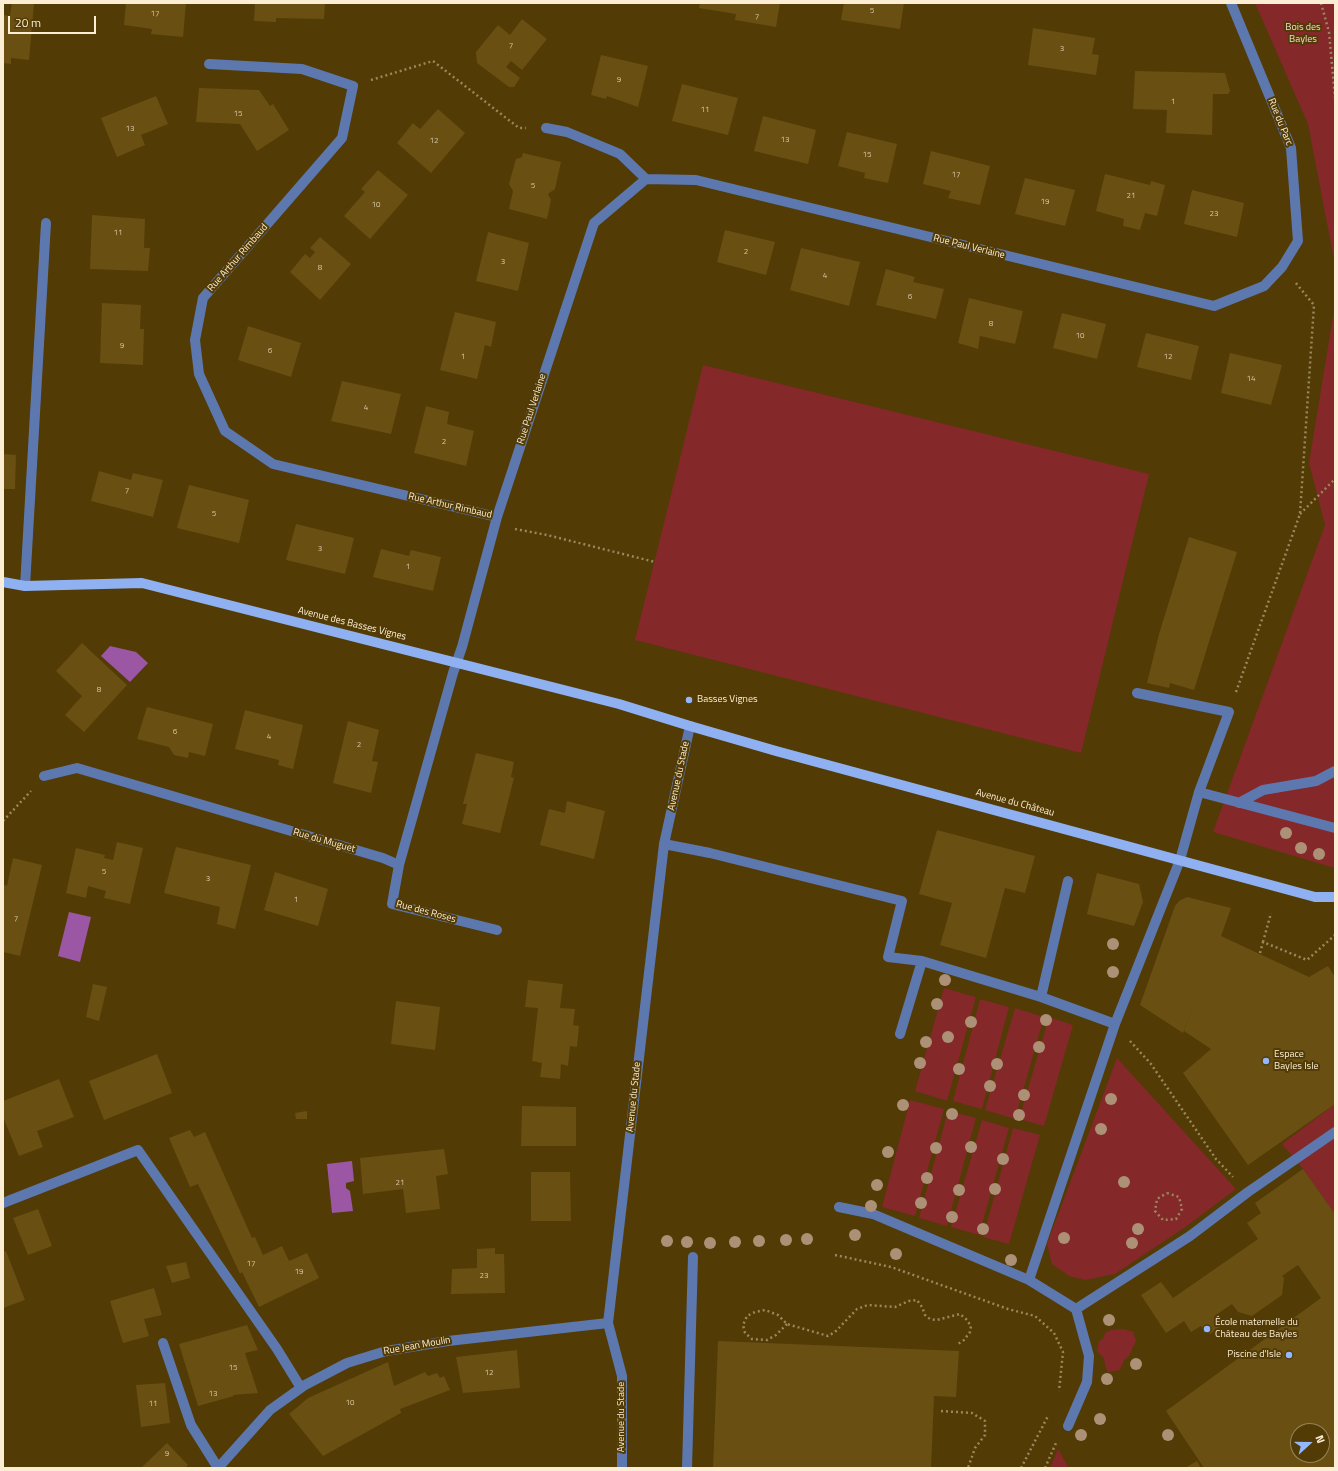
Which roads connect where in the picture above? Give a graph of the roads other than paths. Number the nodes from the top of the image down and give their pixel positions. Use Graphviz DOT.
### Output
graph roads {
  1 [pos="1232,3"];
  2 [pos="209,64"];
  3 [pos="546,128"];
  4 [pos="646,180"];
  5 [pos="46,223"];
  6 [pos="1282,267"];
  7 [pos="496,521"];
  8 [pos="3,582"];
  9 [pos="25,586"];
  10 [pos="457,662"];
  11 [pos="1137,693"];
  12 [pos="690,726"];
  13 [pos="1335,772"];
  14 [pos="44,776"];
  15 [pos="1199,792"];
  16 [pos="1239,803"];
  17 [pos="1335,828"];
  18 [pos="664,844"];
  19 [pos="1180,860"];
  20 [pos="399,866"];
  21 [pos="1068,880"];
  22 [pos="1335,897"];
  23 [pos="497,930"];
  24 [pos="922,961"];
  25 [pos="1041,997"];
  26 [pos="1115,1024"];
  27 [pos="900,1034"];
  28 [pos="1335,1132"];
  29 [pos="3,1203"];
  30 [pos="839,1207"];
  31 [pos="693,1257"];
  32 [pos="1029,1280"];
  33 [pos="1076,1308"];
  34 [pos="608,1323"];
  35 [pos="163,1343"];
  36 [pos="301,1388"];
  37 [pos="1068,1426"];
  38 [pos="218,1468"];
  39 [pos="622,1468"];
  40 [pos="687,1468"];
  1 -- 6 [label="street, Rue du Parc"];
  2 -- 7 [label="street, Rue Arthur Rimbaud"];
  3 -- 4 [label="street"];
  4 -- 6 [label="street, Rue Paul Verlaine"];
  4 -- 7 [label="street, Rue Paul Verlaine"];
  5 -- 9 [label="street"];
  7 -- 10 [label="street, Rue Paul Verlaine"];
  8 -- 9 [label="main road, Avenue des Basses Vignes"];
  9 -- 10 [label="main road, Avenue des Basses Vignes"];
  10 -- 12 [label="main road, Avenue des Basses Vignes"];
  10 -- 20 [label="street"];
  11 -- 15 [label="street"];
  12 -- 18 [label="street, Avenue du Stade"];
  12 -- 19 [label="main road, Avenue du Château"];
  13 -- 16 [label="street"];
  14 -- 20 [label="street, Rue du Muguet"];
  15 -- 16 [label="street"];
  15 -- 19 [label="street"];
  16 -- 17 [label="street"];
  18 -- 24 [label="street"];
  18 -- 34 [label="street, Avenue du Stade"];
  19 -- 22 [label="main road, Avenue du Château"];
  19 -- 26 [label="street"];
  20 -- 23 [label="street, Rue des Roses"];
  21 -- 25 [label="street"];
  24 -- 25 [label="street"];
  24 -- 27 [label="street"];
  25 -- 26 [label="street"];
  26 -- 32 [label="street"];
  28 -- 33 [label="street"];
  29 -- 36 [label="street"];
  30 -- 32 [label="street"];
  31 -- 40 [label="street"];
  32 -- 33 [label="street"];
  33 -- 37 [label="street"];
  34 -- 36 [label="street, Rue Jean Moulin"];
  34 -- 39 [label="street, Avenue du Stade"];
  35 -- 38 [label="street"];
  36 -- 38 [label="street, Rue Jean Moulin"];
}
